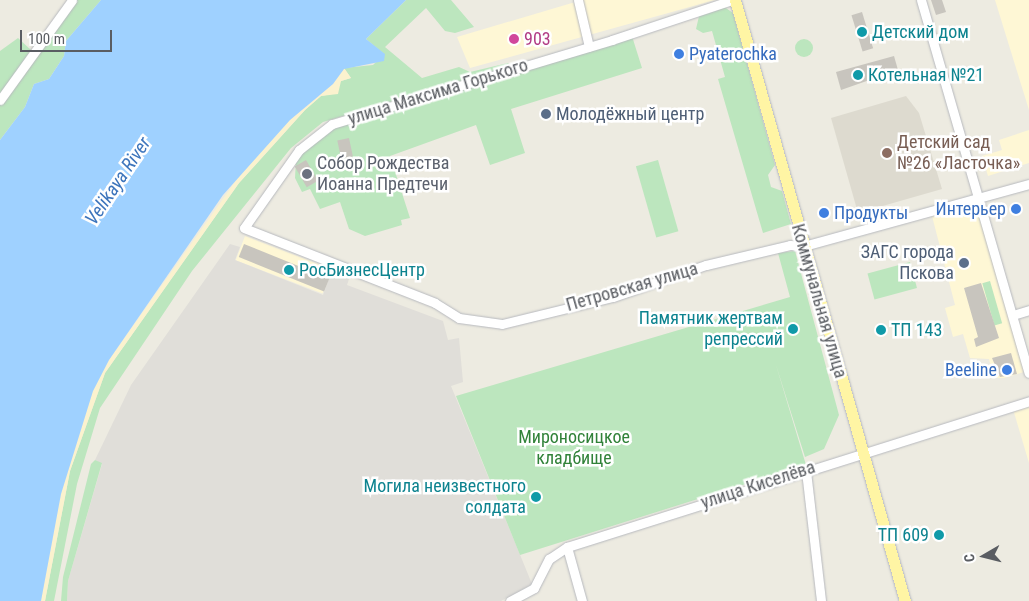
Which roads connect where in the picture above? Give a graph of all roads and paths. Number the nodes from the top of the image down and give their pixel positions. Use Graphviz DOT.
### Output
graph roads {
  1 [pos="72,0"];
  2 [pos="578,0"];
  3 [pos="733,0"];
  4 [pos="920,0"];
  5 [pos="589,47"];
  6 [pos="0,100"];
  7 [pos="1029,184"];
  8 [pos="980,198"];
  9 [pos="244,228"];
  10 [pos="804,246"];
  11 [pos="1029,310"];
  12 [pos="1013,315"];
  13 [pos="1029,373"];
  14 [pos="1029,401"];
  15 [pos="862,452"];
  16 [pos="806,471"];
  17 [pos="567,547"];
  18 [pos="510,601"];
  19 [pos="582,601"];
  20 [pos="821,601"];
  21 [pos="905,601"];
  1 -- 6 [label="street"];
  2 -- 5 [label="street"];
  3 -- 5 [label="street, улица Максима Горького"];
  3 -- 10 [label="main road, Коммунальная улица"];
  4 -- 8 [label="street"];
  5 -- 9 [label="street, улица Максима Горького"];
  7 -- 8 [label="street, Петровская улица"];
  8 -- 10 [label="street, Петровская улица"];
  8 -- 12 [label="street"];
  9 -- 10 [label="street, Петровская улица"];
  10 -- 15 [label="main road, Коммунальная улица"];
  11 -- 12 [label="street"];
  12 -- 13 [label="street"];
  14 -- 15 [label="street, улица Киселёва"];
  15 -- 16 [label="street, улица Киселёва"];
  15 -- 21 [label="main road, Коммунальная улица"];
  16 -- 17 [label="street, улица Киселёва"];
  16 -- 20 [label="street"];
  17 -- 18 [label="street, улица Киселёва"];
  17 -- 19 [label="street"];
}
